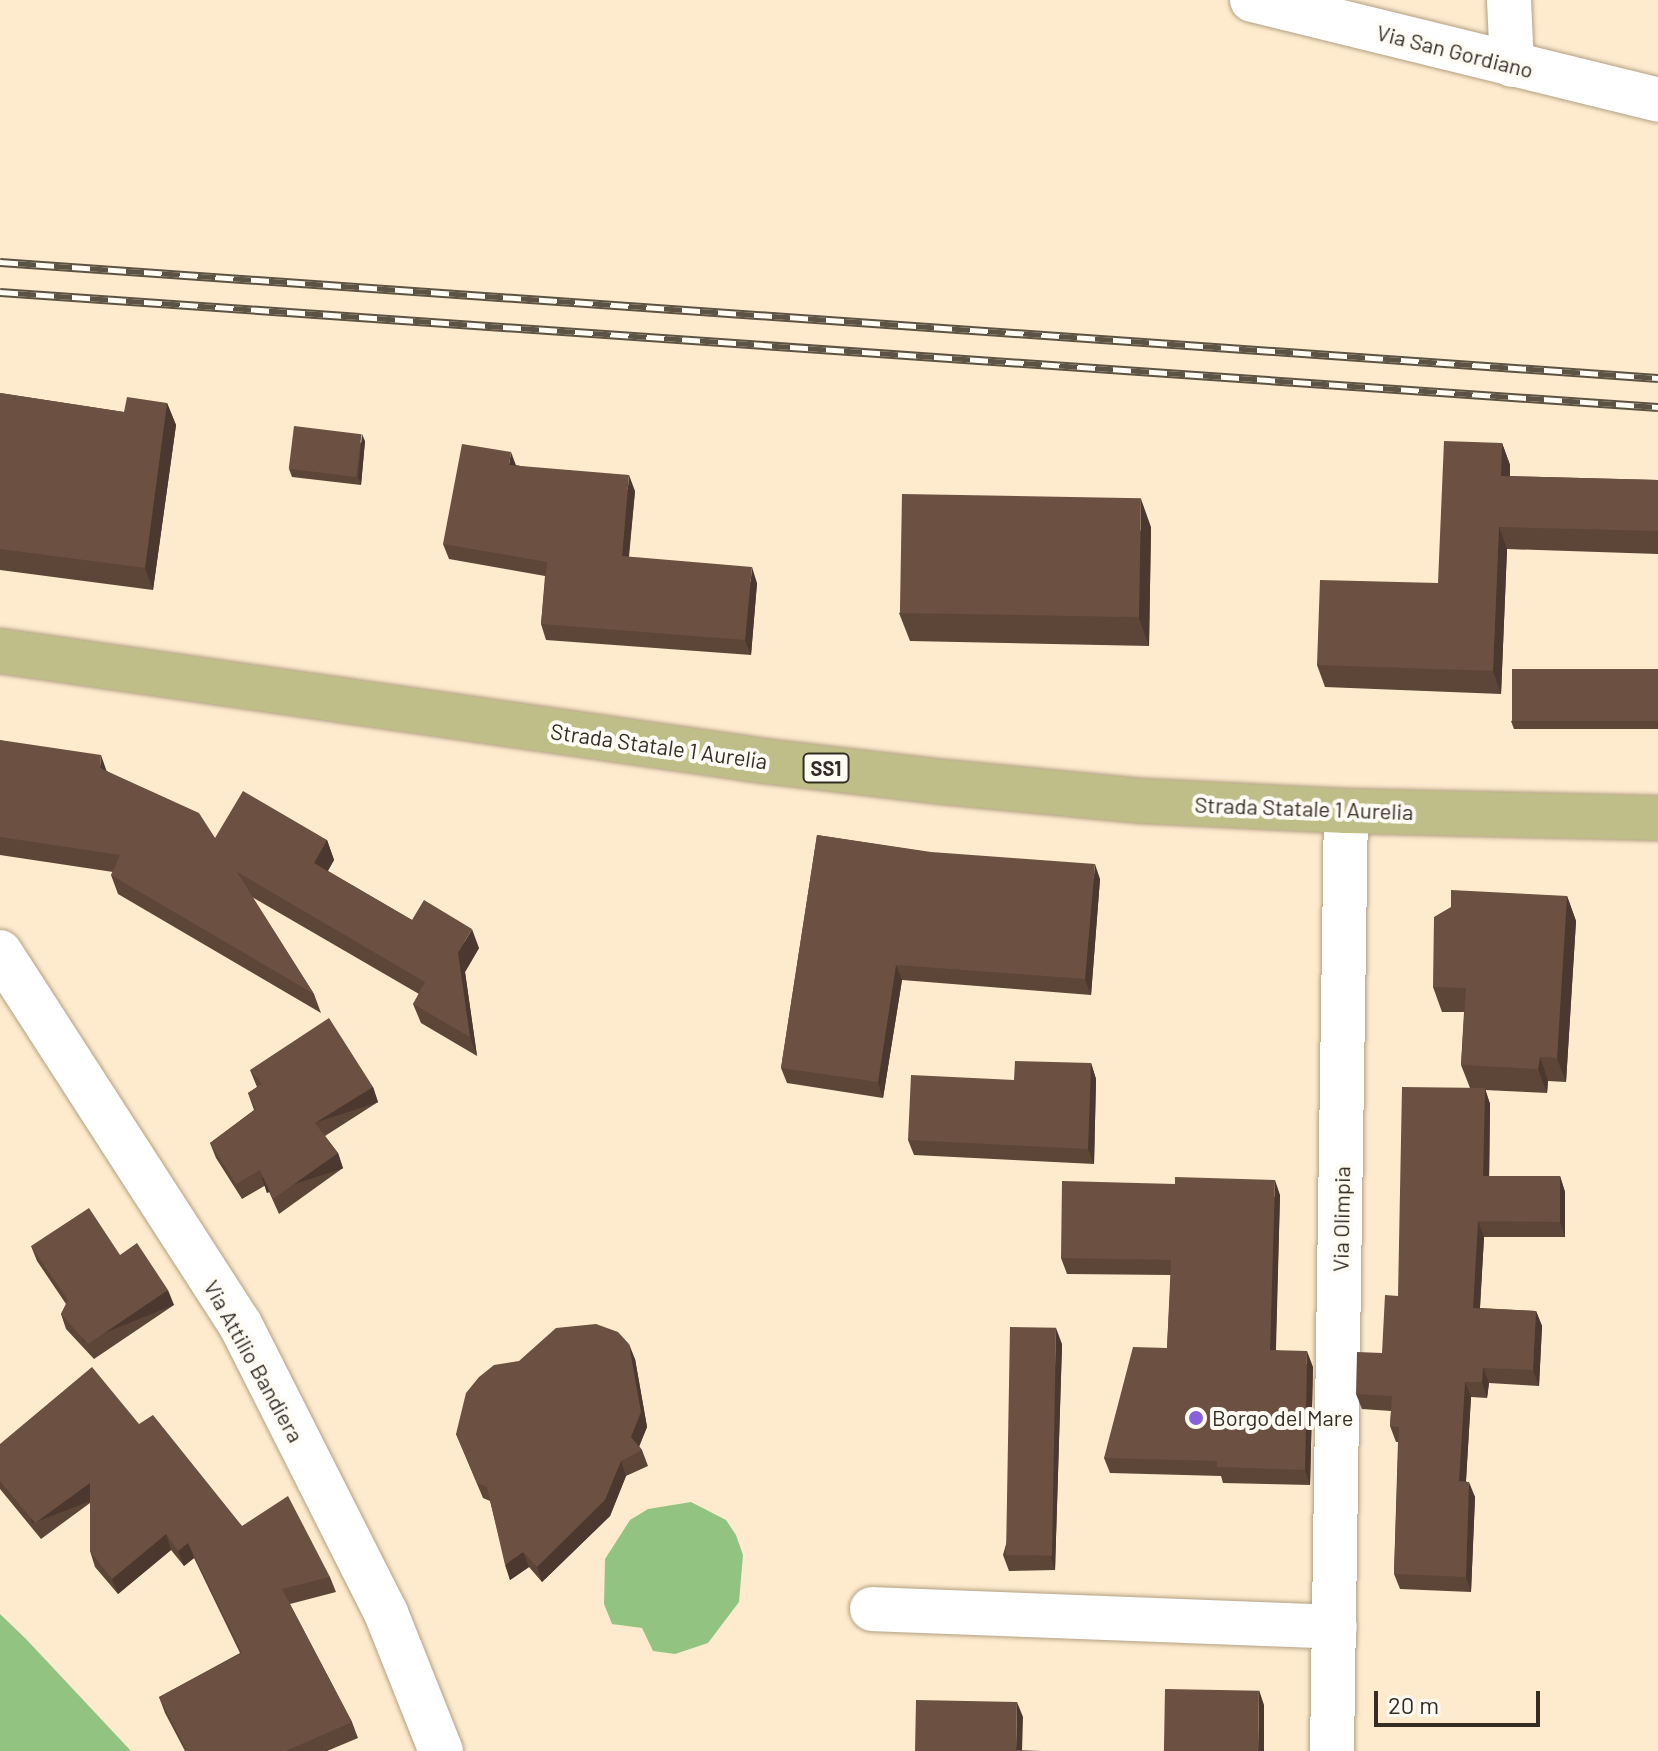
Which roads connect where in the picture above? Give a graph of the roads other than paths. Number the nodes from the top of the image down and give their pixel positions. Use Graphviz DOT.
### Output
graph roads {
  1 [pos="1252,0"];
  2 [pos="1509,0"];
  3 [pos="1512,65"];
  4 [pos="1658,100"];
  5 [pos="0,651"];
  6 [pos="1346,811"];
  7 [pos="1658,818"];
  8 [pos="0,952"];
  9 [pos="872,1609"];
  10 [pos="1335,1627"];
  11 [pos="441,1751"];
  12 [pos="1332,1751"];
  1 -- 3 [label="street, Via San Gordiano"];
  2 -- 3 [label="street"];
  3 -- 4 [label="street, Via San Gordiano"];
  5 -- 6 [label="main road, Strada Statale 1 Aurelia / SS1"];
  6 -- 7 [label="main road, Strada Statale 1 Aurelia / SS1"];
  6 -- 10 [label="street, Via Olimpia"];
  8 -- 11 [label="street, Via Attilio Bandiera"];
  9 -- 10 [label="street"];
  10 -- 12 [label="street, Via Olimpia"];
}
